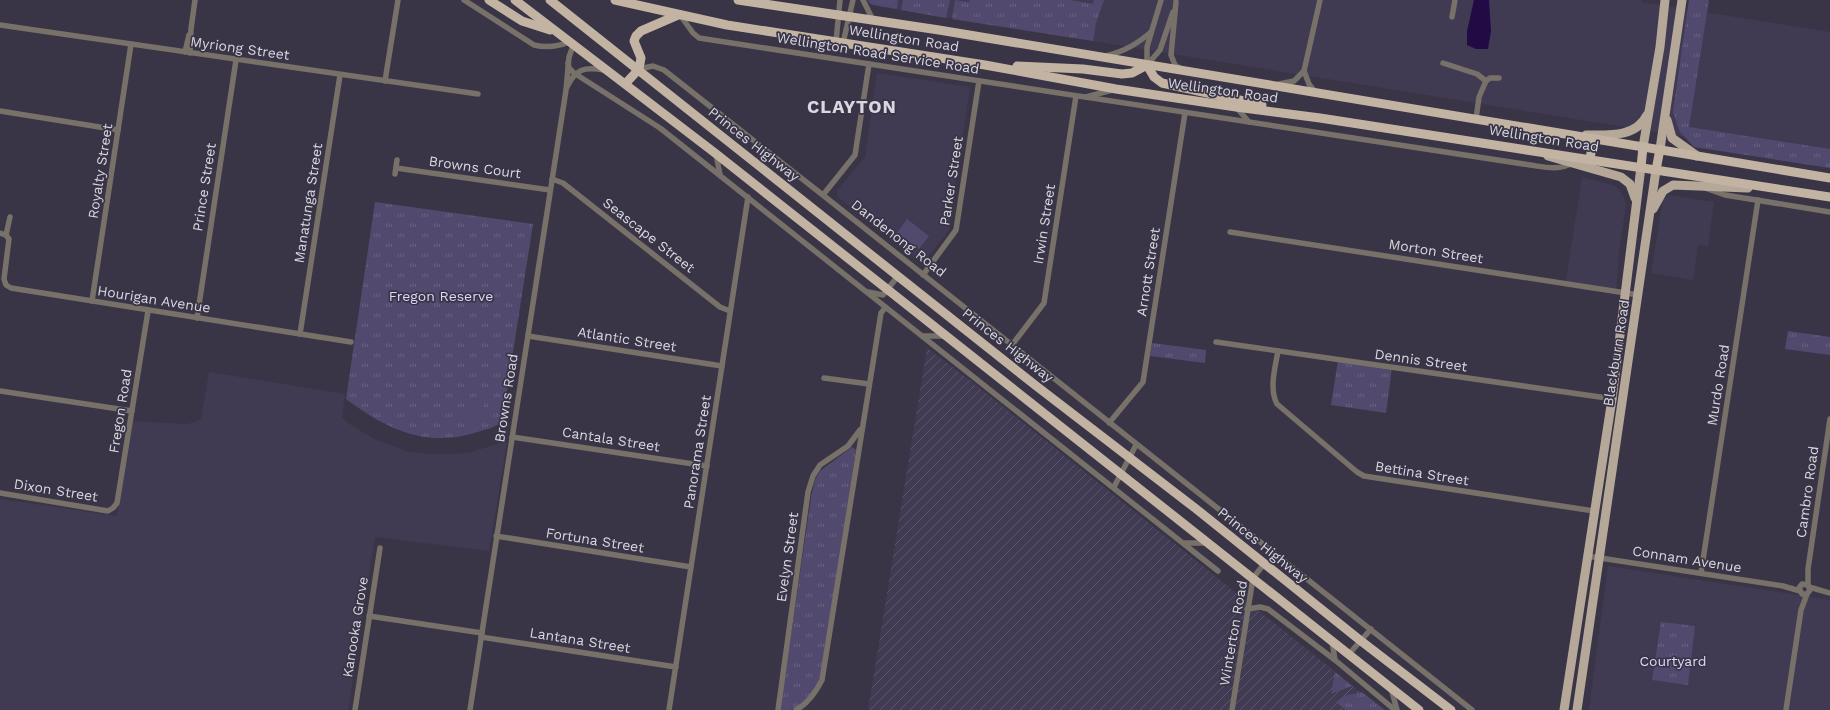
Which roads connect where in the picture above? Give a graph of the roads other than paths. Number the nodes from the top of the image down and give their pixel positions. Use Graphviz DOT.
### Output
graph roads {
  1 [pos="195,0"];
  2 [pos="398,0"];
  3 [pos="464,0"];
  4 [pos="489,0"];
  5 [pos="515,0"];
  6 [pos="550,0"];
  7 [pos="614,0"];
  8 [pos="738,0"];
  9 [pos="840,0"];
  10 [pos="853,0"];
  11 [pos="863,0"];
  12 [pos="1161,0"];
  13 [pos="1320,0"];
  14 [pos="1455,0"];
  15 [pos="1665,0"];
  16 [pos="1682,0"];
  17 [pos="1176,1"];
  18 [pos="679,15"];
  19 [pos="838,15"];
  20 [pos="849,16"];
  21 [pos="1452,17"];
  22 [pos="873,20"];
  23 [pos="0,25"];
  24 [pos="553,30"];
  25 [pos="1152,32"];
  26 [pos="840,43"];
  27 [pos="131,44"];
  28 [pos="571,44"];
  29 [pos="187,53"];
  30 [pos="1098,57"];
  31 [pos="236,60"];
  32 [pos="568,63"];
  33 [pos="1443,63"];
  34 [pos="870,64"];
  35 [pos="986,65"];
  36 [pos="1147,65"];
  37 [pos="639,69"];
  38 [pos="608,71"];
  39 [pos="1184,71"];
  40 [pos="1304,71"];
  41 [pos="575,74"];
  42 [pos="340,75"];
  43 [pos="1498,78"];
  44 [pos="385,81"];
  45 [pos="978,81"];
  46 [pos="1486,81"];
  47 [pos="626,84"];
  48 [pos="1270,85"];
  49 [pos="1116,89"];
  50 [pos="566,90"];
  51 [pos="1316,93"];
  52 [pos="478,94"];
  53 [pos="1076,96"];
  54 [pos="1084,97"];
  55 [pos="1236,107"];
  56 [pos="0,111"];
  57 [pos="1649,111"];
  58 [pos="1666,112"];
  59 [pos="1185,113"];
  60 [pos="1320,118"];
  61 [pos="1476,119"];
  62 [pos="1249,122"];
  63 [pos="118,130"];
  64 [pos="1593,136"];
  65 [pos="1643,147"];
  66 [pos="1660,149"];
  67 [pos="715,153"];
  68 [pos="1697,156"];
  69 [pos="397,160"];
  70 [pos="1575,161"];
  71 [pos="1591,164"];
  72 [pos="1641,167"];
  73 [pos="396,168"];
  74 [pos="1656,170"];
  75 [pos="1677,173"];
  76 [pos="395,174"];
  77 [pos="720,175"];
  78 [pos="1830,178"];
  79 [pos="552,179"];
  80 [pos="1701,186"];
  81 [pos="1776,189"];
  82 [pos="550,190"];
  83 [pos="823,195"];
  84 [pos="748,197"];
  85 [pos="1830,197"];
  86 [pos="1758,200"];
  87 [pos="1636,203"];
  88 [pos="1830,212"];
  89 [pos="1650,215"];
  90 [pos="10,217"];
  91 [pos="1230,232"];
  92 [pos="0,233"];
  93 [pos="6,235"];
  94 [pos="923,275"];
  95 [pos="898,276"];
  96 [pos="888,290"];
  97 [pos="865,291"];
  98 [pos="1626,292"];
  99 [pos="1639,294"];
  100 [pos="92,301"];
  101 [pos="885,308"];
  102 [pos="148,311"];
  103 [pos="730,311"];
  104 [pos="197,318"];
  105 [pos="300,334"];
  106 [pos="528,336"];
  107 [pos="923,336"];
  108 [pos="946,336"];
  109 [pos="351,342"];
  110 [pos="1216,342"];
  111 [pos="1012,345"];
  112 [pos="1278,351"];
  113 [pos="722,366"];
  114 [pos="824,378"];
  115 [pos="869,384"];
  116 [pos="0,391"];
  117 [pos="1612,399"];
  118 [pos="1623,400"];
  119 [pos="132,411"];
  120 [pos="1830,419"];
  121 [pos="1109,423"];
  122 [pos="862,428"];
  123 [pos="512,437"];
  124 [pos="1136,445"];
  125 [pos="1129,458"];
  126 [pos="707,466"];
  127 [pos="1121,473"];
  128 [pos="1114,487"];
  129 [pos="0,494"];
  130 [pos="108,511"];
  131 [pos="1594,511"];
  132 [pos="496,536"];
  133 [pos="1184,543"];
  134 [pos="1208,544"];
  135 [pos="380,548"];
  136 [pos="1587,556"];
  137 [pos="1599,558"];
  138 [pos="1264,564"];
  139 [pos="691,567"];
  140 [pos="1218,571"];
  141 [pos="1701,573"];
  142 [pos="1253,578"];
  143 [pos="1805,585"];
  144 [pos="1784,586"];
  145 [pos="1800,592"];
  146 [pos="1828,593"];
  147 [pos="1807,594"];
  148 [pos="1247,609"];
  149 [pos="1801,610"];
  150 [pos="369,616"];
  151 [pos="1371,629"];
  152 [pos="481,635"];
  153 [pos="1332,641"];
  154 [pos="1361,641"];
  155 [pos="1349,654"];
  156 [pos="1334,660"];
  157 [pos="676,667"];
  158 [pos="1391,688"];
  159 [pos="355,710"];
  160 [pos="470,710"];
  161 [pos="669,710"];
  162 [pos="778,710"];
  163 [pos="796,710"];
  164 [pos="1232,710"];
  165 [pos="1396,710"];
  166 [pos="1419,710"];
  167 [pos="1451,710"];
  168 [pos="1472,710"];
  169 [pos="1564,710"];
  170 [pos="1577,710"];
  171 [pos="1786,710"];
  1 -- 29 [label="street"];
  2 -- 44 [label="street"];
  3 -- 28 [label="street"];
  4 -- 24 [label="highway"];
  5 -- 24 [label="highway"];
  6 -- 37 [label="highway, Princes Highway"];
  7 -- 18 [label="highway, Wellington Road"];
  8 -- 19 [label="highway, Wellington Road"];
  9 -- 19 [label="street"];
  10 -- 20 [label="street"];
  11 -- 22 [label="street"];
  12 -- 25 [label="street"];
  13 -- 40 [label="street"];
  14 -- 21 [label="street"];
  15 -- 57 [label="main road, Blackburn Road"];
  16 -- 58 [label="main road, Blackburn Road"];
  17 -- 36 [label="street"];
  17 -- 39 [label="street"];
  18 -- 26 [label="highway, Wellington Road"];
  18 -- 34 [label="street, Wellington Road Service Road"];
  18 -- 37 [label="highway"];
  19 -- 20 [label="highway, Wellington Road"];
  19 -- 26 [label="street"];
  20 -- 22 [label="highway, Wellington Road"];
  20 -- 26 [label="street"];
  22 -- 30 [label="highway, Wellington Road"];
  23 -- 27 [label="street, Myriong Street"];
  24 -- 28 [label="highway"];
  25 -- 30 [label="street"];
  25 -- 36 [label="street"];
  26 -- 35 [label="highway, Wellington Road"];
  27 -- 29 [label="street, Myriong Street"];
  27 -- 63 [label="street, Royalty Street"];
  28 -- 32 [label="street, Browns Road"];
  28 -- 38 [label="highway"];
  29 -- 31 [label="street, Myriong Street"];
  30 -- 36 [label="highway, Wellington Road"];
  31 -- 42 [label="street, Myriong Street"];
  31 -- 104 [label="street, Prince Street"];
  32 -- 41 [label="street"];
  32 -- 50 [label="street, Browns Road"];
  33 -- 46 [label="street"];
  34 -- 45 [label="street, Wellington Road Service Road"];
  34 -- 83 [label="street"];
  35 -- 36 [label="highway"];
  35 -- 49 [label="highway, Wellington Road"];
  36 -- 39 [label="highway, Wellington Road"];
  36 -- 60 [label="highway"];
  37 -- 47 [label="highway"];
  37 -- 83 [label="street, Dandenong Road"];
  37 -- 95 [label="highway, Princes Highway"];
  38 -- 41 [label="street"];
  38 -- 47 [label="highway"];
  39 -- 48 [label="highway, Wellington Road"];
  40 -- 48 [label="street"];
  40 -- 51 [label="street"];
  41 -- 50 [label="street, Browns Road"];
  41 -- 77 [label="street"];
  42 -- 44 [label="street, Myriong Street"];
  42 -- 105 [label="street, Manatunga Street"];
  43 -- 46 [label="street"];
  44 -- 52 [label="street, Myriong Street"];
  45 -- 53 [label="street, Wellington Road Service Road"];
  45 -- 94 [label="street, Parker Street"];
  46 -- 61 [label="street"];
  47 -- 67 [label="highway"];
  48 -- 51 [label="highway, Wellington Road"];
  49 -- 54 [label="street, Wellington Road Service Road"];
  49 -- 55 [label="highway, Wellington Road"];
  50 -- 79 [label="street, Browns Road"];
  51 -- 61 [label="highway, Wellington Road"];
  53 -- 54 [label="street, Wellington Road Service Road"];
  53 -- 111 [label="street, Irwin Street"];
  54 -- 59 [label="street, Wellington Road Service Road"];
  55 -- 60 [label="highway, Wellington Road"];
  55 -- 62 [label="street"];
  56 -- 63 [label="street"];
  57 -- 64 [label="main road"];
  57 -- 65 [label="main road, Blackburn Road"];
  58 -- 66 [label="main road, Blackburn Road"];
  58 -- 68 [label="main road"];
  59 -- 62 [label="street, Wellington Road Service Road"];
  59 -- 121 [label="street, Arnott Street"];
  60 -- 70 [label="highway, Wellington Road"];
  61 -- 64 [label="highway, Wellington Road"];
  62 -- 70 [label="street, Wellington Road Service Road"];
  63 -- 100 [label="street, Royalty Street"];
  64 -- 65 [label="highway, Wellington Road"];
  64 -- 71 [label="highway"];
  65 -- 66 [label="highway, Wellington Road"];
  65 -- 72 [label="highway, Blackburn Road"];
  66 -- 68 [label="highway, Wellington Road"];
  66 -- 74 [label="highway, Blackburn Road"];
  67 -- 77 [label="street"];
  67 -- 96 [label="highway"];
  68 -- 78 [label="highway, Wellington Road"];
  69 -- 73 [label="street"];
  70 -- 71 [label="highway, Wellington Road"];
  71 -- 72 [label="highway, Wellington Road"];
  71 -- 87 [label="main road"];
  72 -- 74 [label="highway, Wellington Road"];
  72 -- 87 [label="main road, Blackburn Road"];
  73 -- 76 [label="street"];
  73 -- 82 [label="street, Browns Court"];
  74 -- 75 [label="highway, Wellington Road"];
  74 -- 89 [label="main road, Blackburn Road"];
  75 -- 80 [label="main road"];
  75 -- 81 [label="highway, Wellington Road"];
  77 -- 84 [label="street"];
  79 -- 82 [label="street, Browns Road"];
  79 -- 103 [label="street, Seascape Street"];
  80 -- 81 [label="main road"];
  80 -- 86 [label="street"];
  80 -- 89 [label="main road"];
  81 -- 85 [label="highway, Wellington Road"];
  82 -- 106 [label="street, Browns Road"];
  83 -- 94 [label="street, Dandenong Road"];
  84 -- 97 [label="street"];
  84 -- 103 [label="street, Panorama Street"];
  86 -- 88 [label="street"];
  86 -- 141 [label="street, Murdo Road"];
  87 -- 98 [label="main road, Blackburn Road"];
  89 -- 99 [label="main road, Blackburn Road"];
  90 -- 93 [label="street, Hourigan Avenue"];
  91 -- 98 [label="street, Morton Street"];
  92 -- 93 [label="street"];
  93 -- 100 [label="street, Hourigan Avenue"];
  94 -- 111 [label="street, Dandenong Road"];
  95 -- 96 [label="street"];
  95 -- 125 [label="highway, Princes Highway"];
  96 -- 97 [label="street"];
  96 -- 108 [label="highway"];
  97 -- 101 [label="street"];
  98 -- 99 [label="street, Morton Street"];
  98 -- 117 [label="main road, Blackburn Road"];
  99 -- 118 [label="main road, Blackburn Road"];
  100 -- 102 [label="street, Hourigan Avenue"];
  101 -- 107 [label="street"];
  101 -- 115 [label="street, Evelyn Street"];
  102 -- 104 [label="street, Hourigan Avenue"];
  102 -- 119 [label="street, Fregon Road"];
  103 -- 113 [label="street, Panorama Street"];
  104 -- 105 [label="street, Hourigan Avenue"];
  105 -- 109 [label="street, Hourigan Avenue"];
  106 -- 113 [label="street, Atlantic Street"];
  106 -- 123 [label="street, Browns Road"];
  107 -- 108 [label="street"];
  107 -- 128 [label="street"];
  108 -- 127 [label="highway"];
  110 -- 112 [label="street, Dennis Street"];
  111 -- 121 [label="street, Dandenong Road"];
  112 -- 117 [label="street, Dennis Street"];
  112 -- 131 [label="street, Bettina Street"];
  113 -- 126 [label="street, Panorama Street"];
  114 -- 115 [label="street"];
  115 -- 122 [label="street, Evelyn Street"];
  116 -- 119 [label="street"];
  117 -- 118 [label="street, Dennis Street"];
  117 -- 131 [label="main road, Blackburn Road"];
  118 -- 137 [label="main road, Blackburn Road"];
  119 -- 130 [label="street, Fregon Road"];
  120 -- 143 [label="street, Cambro Road"];
  121 -- 124 [label="street, Dandenong Road"];
  122 -- 162 [label="street, Evelyn Street"];
  122 -- 163 [label="street, Evelyn Street"];
  123 -- 126 [label="street, Cantala Street"];
  123 -- 132 [label="street, Browns Road"];
  124 -- 125 [label="street"];
  124 -- 151 [label="street, Dandenong Road"];
  125 -- 127 [label="street"];
  125 -- 138 [label="highway, Princes Highway"];
  126 -- 139 [label="street, Panorama Street"];
  127 -- 128 [label="street"];
  127 -- 134 [label="highway"];
  128 -- 133 [label="street"];
  129 -- 130 [label="street, Dixon Street"];
  131 -- 136 [label="main road, Blackburn Road"];
  132 -- 139 [label="street, Fortuna Street"];
  132 -- 152 [label="street, Browns Road"];
  133 -- 134 [label="street"];
  133 -- 140 [label="street"];
  134 -- 142 [label="highway"];
  135 -- 150 [label="street, Kanooka Grove"];
  136 -- 137 [label="street, Connam Avenue"];
  136 -- 169 [label="main road, Blackburn Road"];
  137 -- 141 [label="street, Connam Avenue"];
  137 -- 170 [label="main road, Blackburn Road"];
  138 -- 142 [label="street, Winterton Road"];
  138 -- 154 [label="highway, Princes Highway"];
  139 -- 157 [label="street, Panorama Street"];
  141 -- 144 [label="street, Connam Avenue"];
  142 -- 148 [label="street, Winterton Road"];
  142 -- 153 [label="highway"];
  143 -- 144 [label="street, Connam Avenue"];
  143 -- 145 [label="street"];
  143 -- 146 [label="street, Connam Avenue"];
  143 -- 147 [label="street"];
  144 -- 145 [label="street, Connam Avenue"];
  145 -- 147 [label="street, Connam Avenue"];
  145 -- 149 [label="street"];
  146 -- 147 [label="street, Connam Avenue"];
  147 -- 149 [label="street"];
  148 -- 156 [label="street"];
  148 -- 164 [label="street, Winterton Road"];
  149 -- 171 [label="street"];
  150 -- 152 [label="street, Lantana Street"];
  150 -- 159 [label="street, Kanooka Grove"];
  151 -- 154 [label="street"];
  151 -- 168 [label="street, Dandenong Road"];
  152 -- 157 [label="street, Lantana Street"];
  152 -- 160 [label="street, Browns Road"];
  153 -- 155 [label="highway"];
  153 -- 156 [label="street"];
  154 -- 155 [label="street"];
  154 -- 167 [label="highway, Princes Highway"];
  155 -- 158 [label="highway"];
  156 -- 165 [label="street"];
  157 -- 161 [label="street, Panorama Street"];
  158 -- 165 [label="street"];
  158 -- 166 [label="highway"];
}
